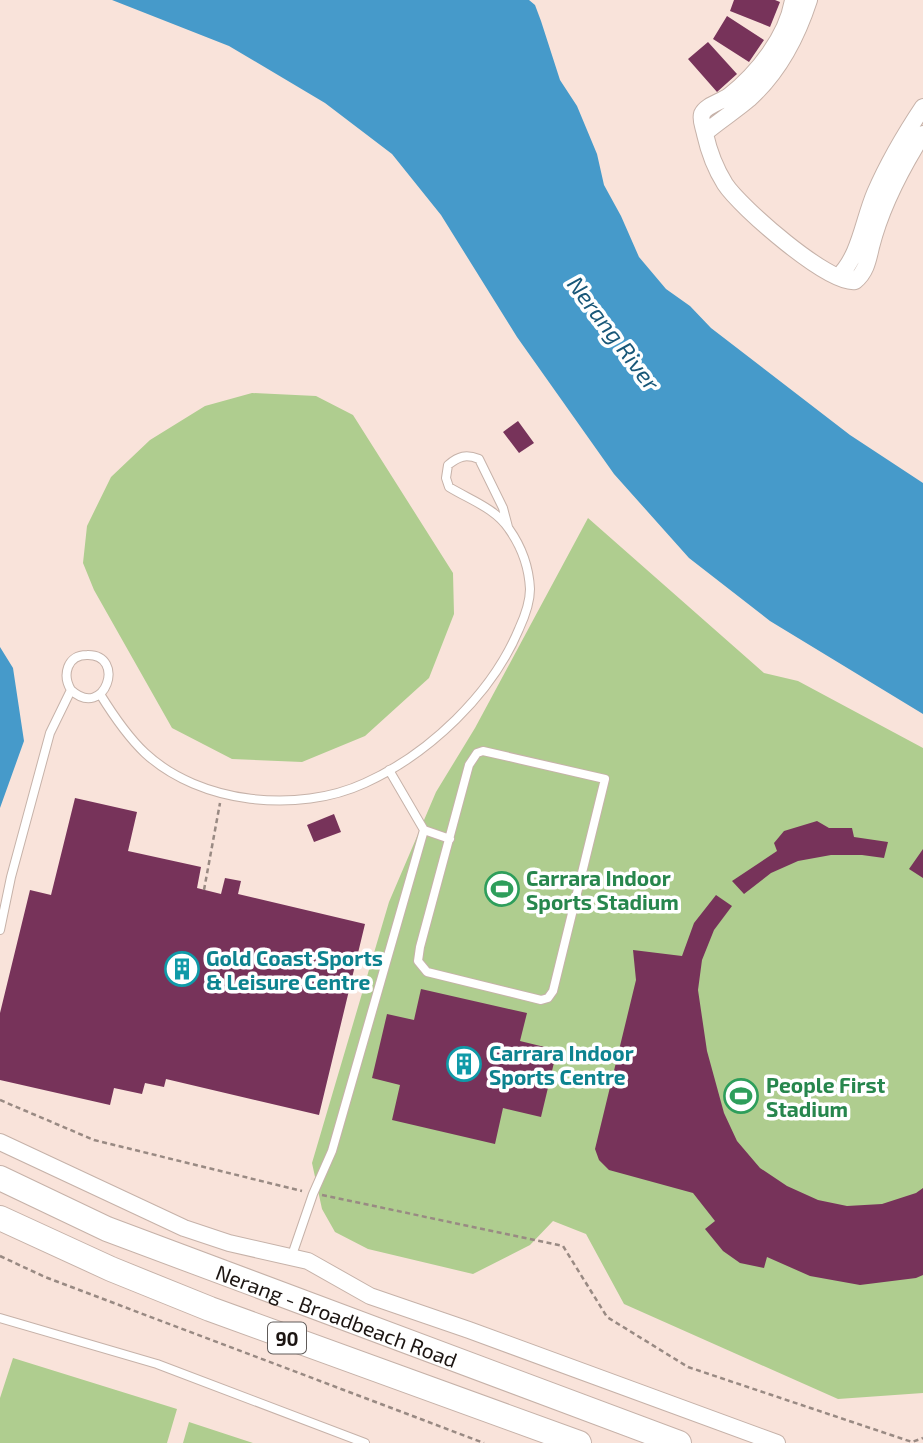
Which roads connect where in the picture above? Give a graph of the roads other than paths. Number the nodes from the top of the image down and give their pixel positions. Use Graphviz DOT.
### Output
graph roads {
  1 [pos="793,0"];
  2 [pos="809,0"];
  3 [pos="790,32"];
  4 [pos="923,107"];
  5 [pos="923,134"];
  6 [pos="888,183"];
  7 [pos="508,527"];
  8 [pos="71,690"];
  9 [pos="100,694"];
  10 [pos="389,770"];
  11 [pos="424,830"];
  12 [pos="450,839"];
  13 [pos="0,930"];
  14 [pos="0,1142"];
  15 [pos="0,1178"];
  16 [pos="0,1218"];
  17 [pos="291,1258"];
  18 [pos="0,1318"];
  19 [pos="365,1443"];
  20 [pos="579,1443"];
  21 [pos="679,1443"];
  22 [pos="777,1443"];
  1 -- 3 [label="street"];
  2 -- 3 [label="street"];
  3 -- 6 [label="street"];
  4 -- 6 [label="street"];
  5 -- 6 [label="street"];
  7 -- 7 [label="lane"];
  7 -- 10 [label="lane"];
  8 -- 9 [label="lane"];
  8 -- 9 [label="lane"];
  8 -- 13 [label="lane"];
  9 -- 10 [label="lane"];
  10 -- 11 [label="lane"];
  11 -- 12 [label="lane"];
  11 -- 17 [label="lane"];
  12 -- 12 [label="lane"];
  14 -- 17 [label="street"];
  15 -- 21 [label="main road, Nerang - Broadbeach Road / 90"];
  16 -- 20 [label="main road, Nerang - Broadbeach Road / 90"];
  17 -- 22 [label="street"];
  18 -- 19 [label="lane"];
}
